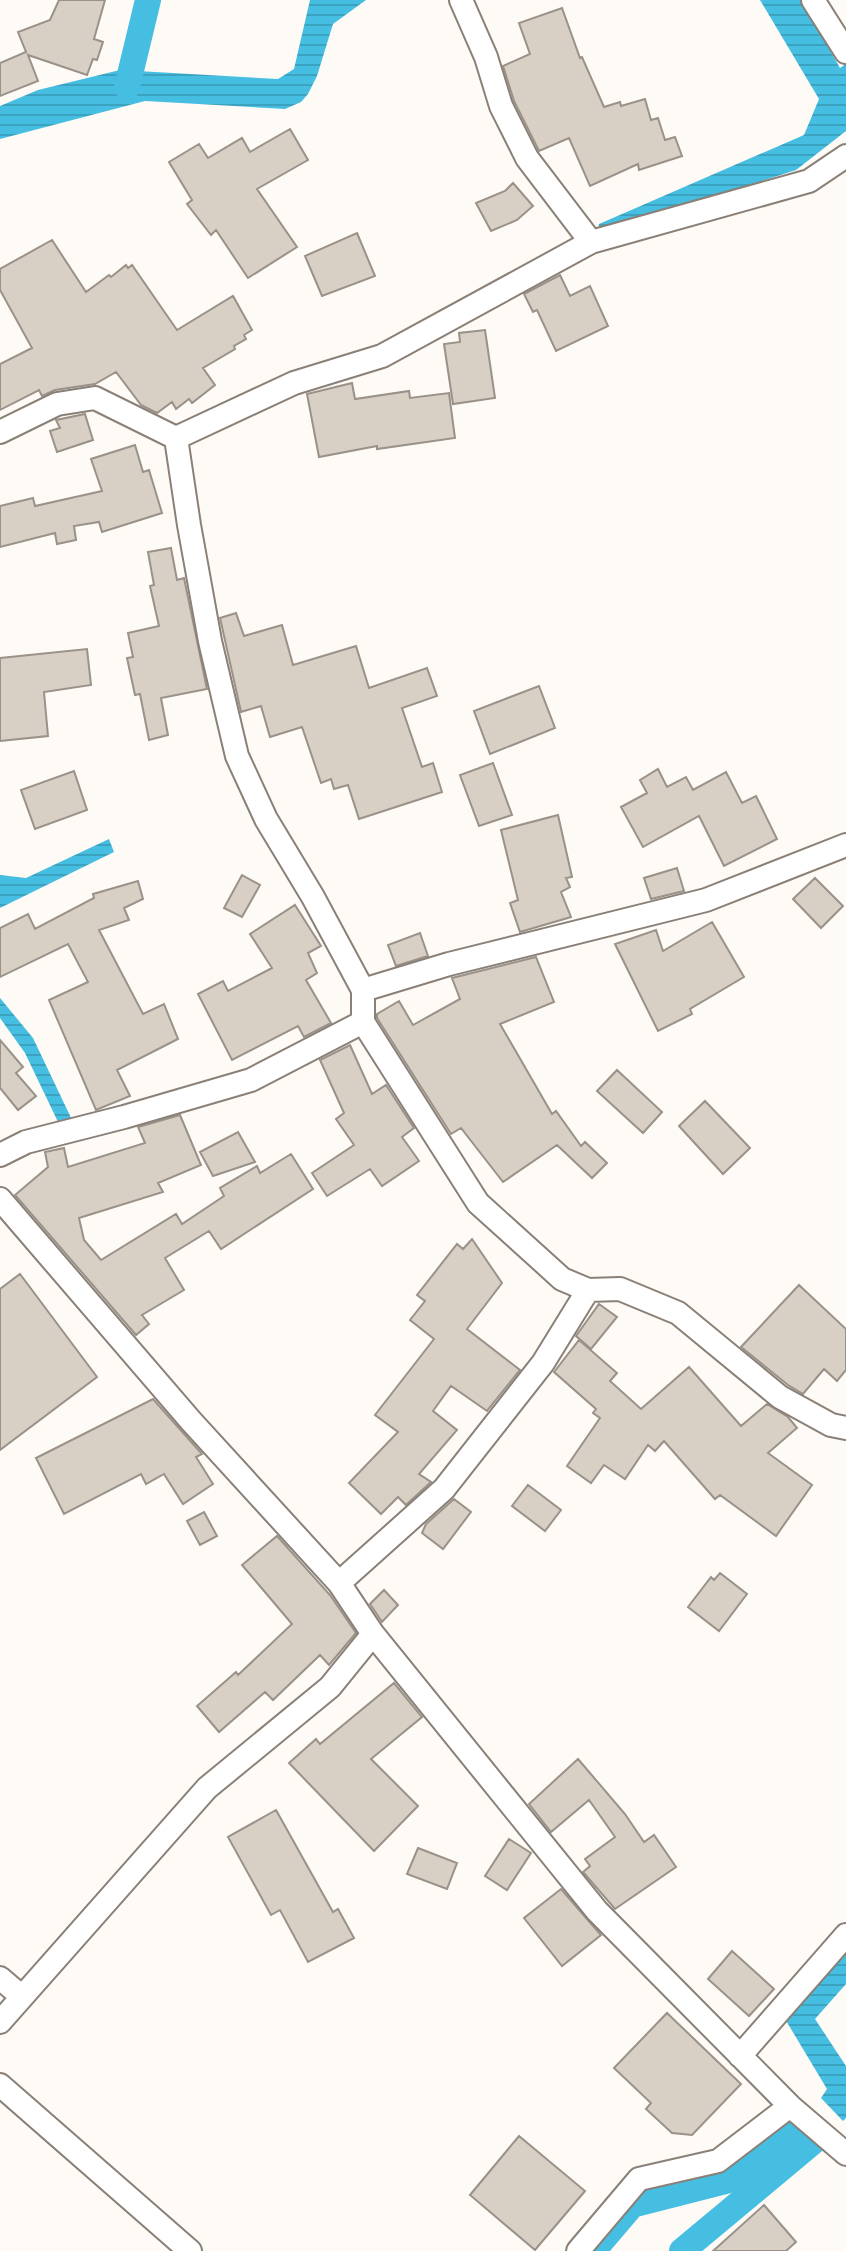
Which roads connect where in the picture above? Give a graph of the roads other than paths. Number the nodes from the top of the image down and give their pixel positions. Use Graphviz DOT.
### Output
graph roads {
  1 [pos="461,0"];
  2 [pos="813,0"];
  3 [pos="846,52"];
  4 [pos="846,156"];
  5 [pos="591,242"];
  6 [pos="0,432"];
  7 [pos="176,438"];
  8 [pos="846,845"];
  9 [pos="363,990"];
  10 [pos="363,1022"];
  11 [pos="0,1155"];
  12 [pos="0,1199"];
  13 [pos="588,1290"];
  14 [pos="846,1428"];
  15 [pos="339,1583"];
  16 [pos="373,1634"];
  17 [pos="846,1935"];
  18 [pos="0,1978"];
  19 [pos="21,1996"];
  20 [pos="0,2022"];
  21 [pos="740,2056"];
  22 [pos="0,2085"];
  23 [pos="790,2106"];
  24 [pos="846,2154"];
  25 [pos="190,2251"];
  26 [pos="578,2251"];
  1 -- 5 [label="street"];
  2 -- 3 [label="street"];
  4 -- 5 [label="street"];
  5 -- 7 [label="street"];
  6 -- 7 [label="street"];
  7 -- 9 [label="street"];
  8 -- 9 [label="street"];
  9 -- 10 [label="street"];
  10 -- 11 [label="street"];
  10 -- 13 [label="street"];
  12 -- 15 [label="street"];
  13 -- 14 [label="street"];
  13 -- 15 [label="street"];
  15 -- 16 [label="street"];
  16 -- 19 [label="street"];
  16 -- 21 [label="street"];
  17 -- 21 [label="street"];
  18 -- 19 [label="street"];
  19 -- 20 [label="street"];
  21 -- 23 [label="street"];
  22 -- 25 [label="street"];
  23 -- 24 [label="street"];
  23 -- 26 [label="street"];
}
